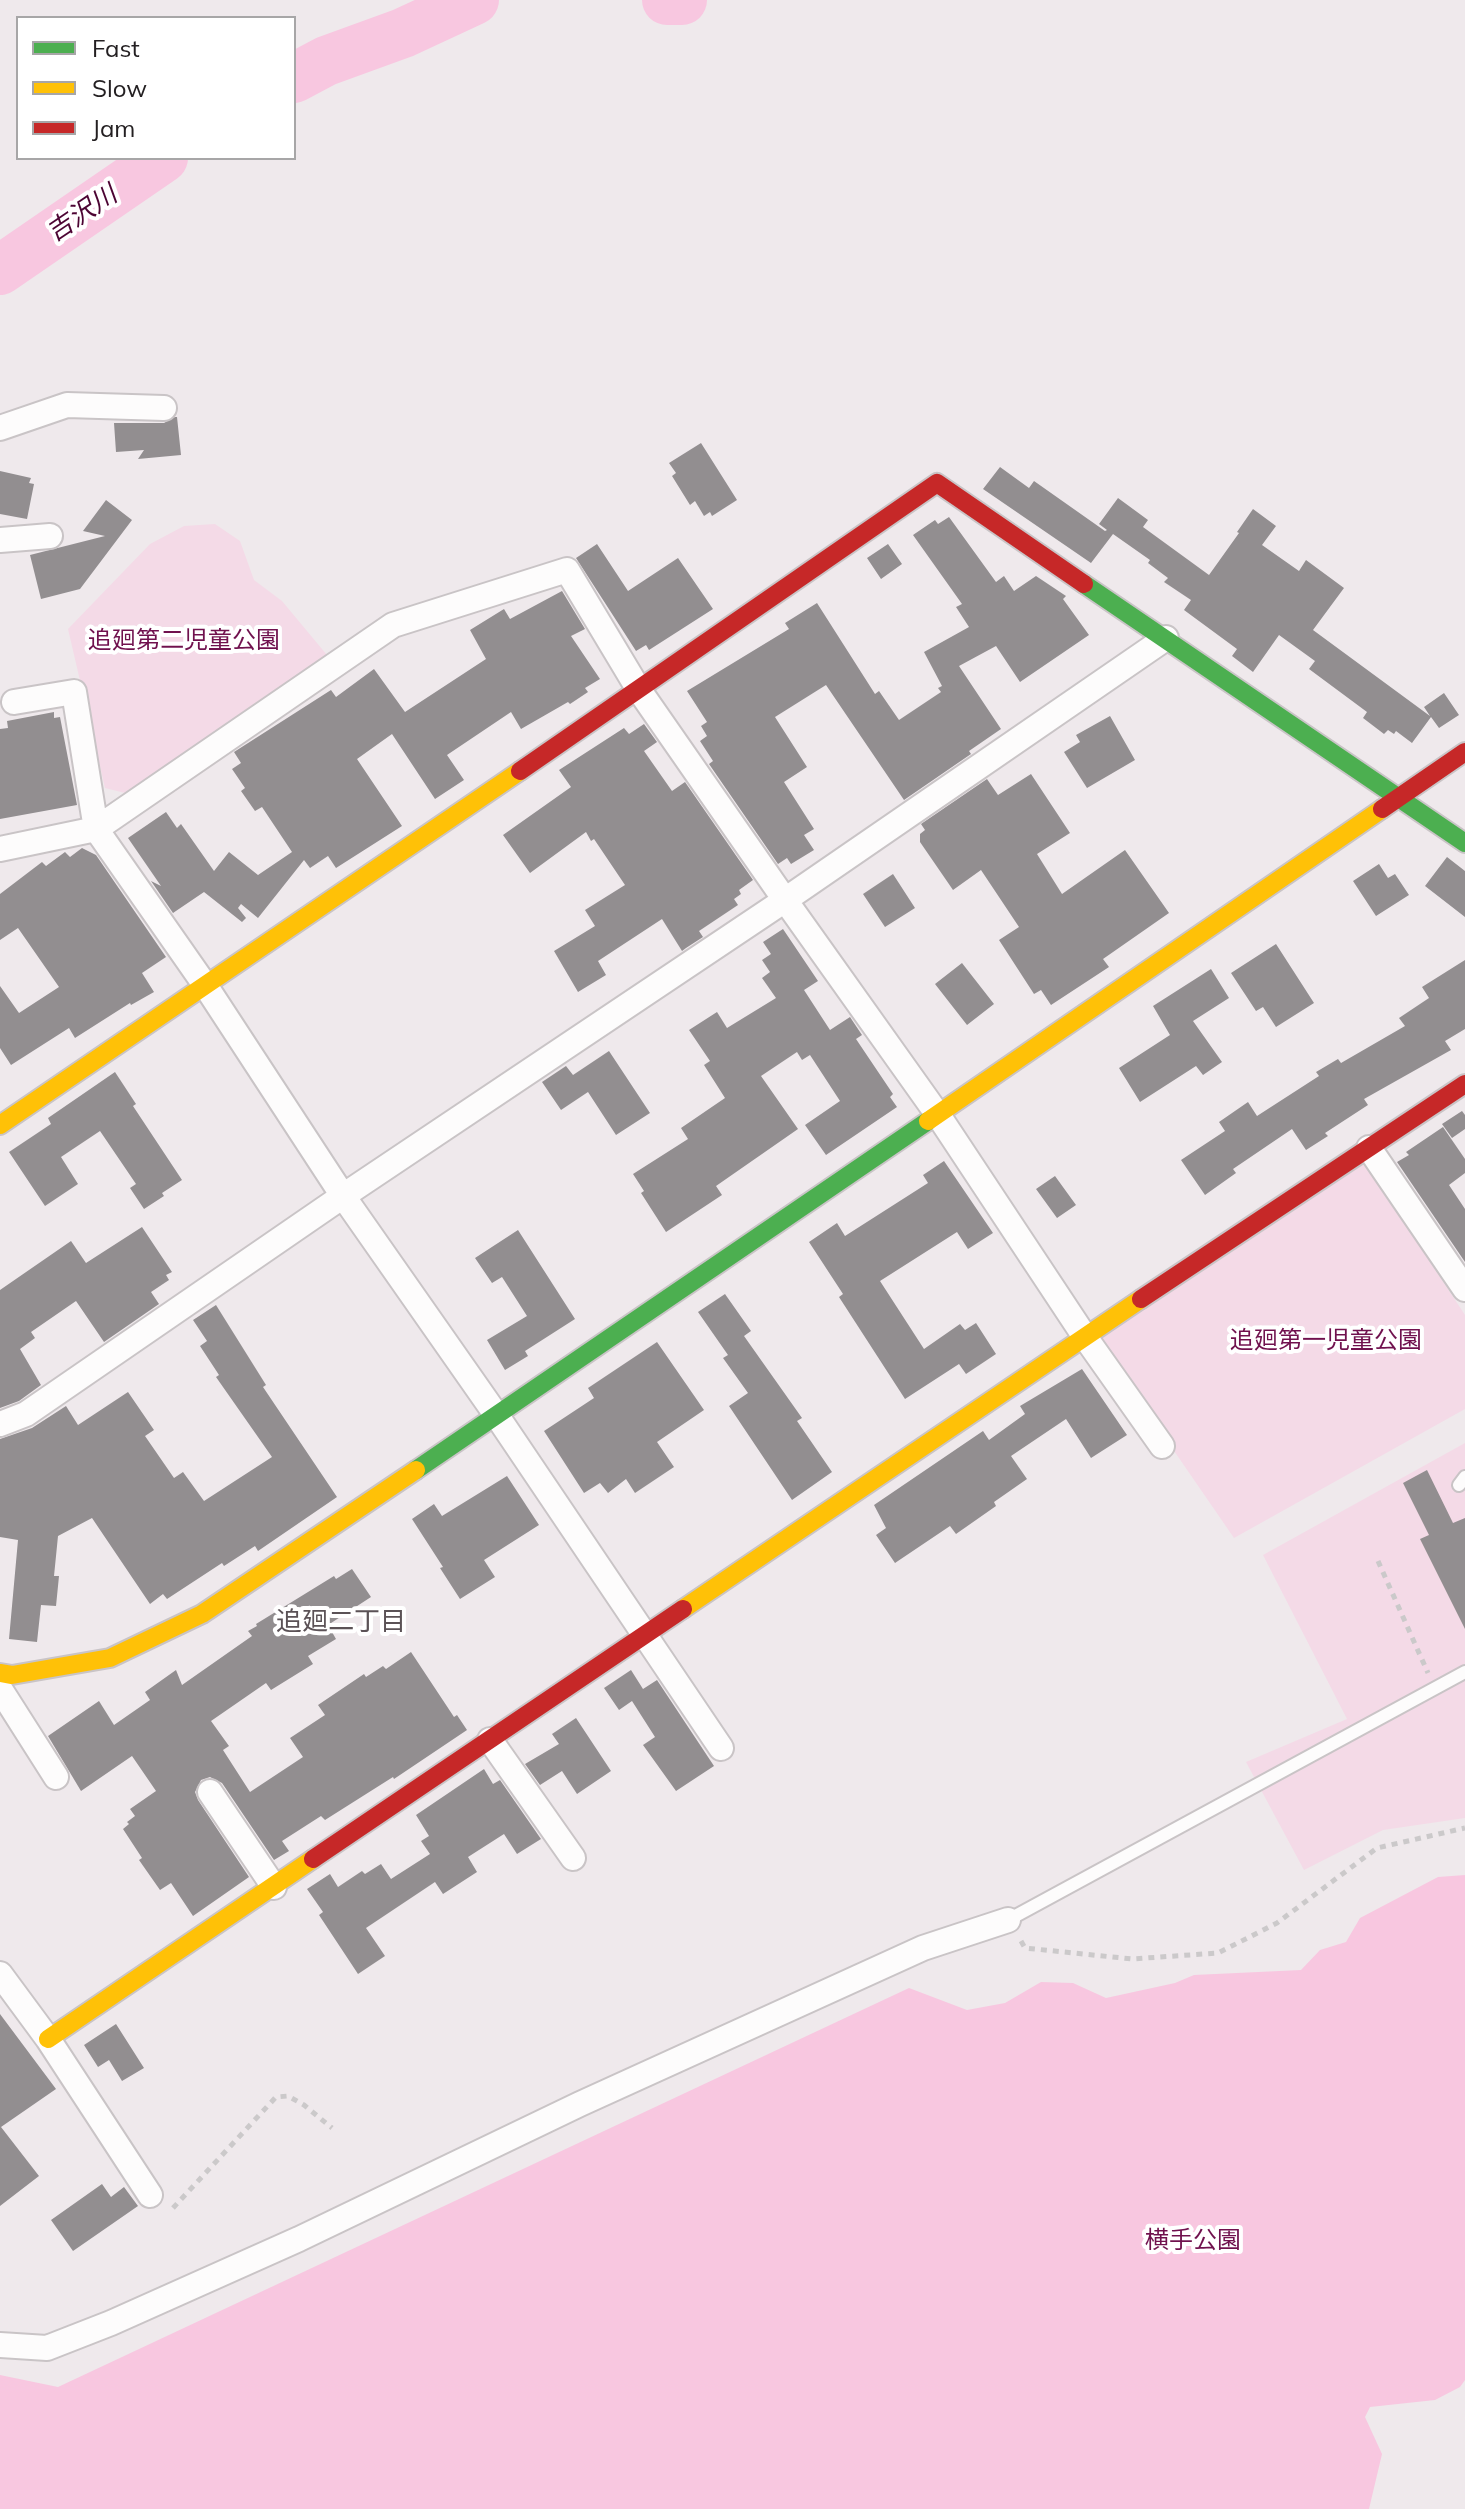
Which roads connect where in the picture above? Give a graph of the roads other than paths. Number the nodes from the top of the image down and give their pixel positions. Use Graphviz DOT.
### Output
graph roads {
  1 [pos="164,408"];
  2 [pos="0,428"];
  3 [pos="50,536"];
  4 [pos="0,540"];
  5 [pos="1166,638"];
  6 [pos="639,690"];
  7 [pos="14,702"];
  8 [pos="1465,752"];
  9 [pos="1401,798"];
  10 [pos="96,829"];
  11 [pos="1465,843"];
  12 [pos="0,849"];
  13 [pos="785,900"];
  14 [pos="205,985"];
  15 [pos="1465,1084"];
  16 [pos="938,1115"];
  17 [pos="0,1125"];
  18 [pos="1369,1148"];
  19 [pos="343,1196"];
  20 [pos="1465,1289"];
  21 [pos="1085,1337"];
  22 [pos="497,1416"];
  23 [pos="0,1424"];
  24 [pos="1162,1446"];
  25 [pos="646,1636"];
  26 [pos="1465,1672"];
  27 [pos="0,1673"];
  28 [pos="0,1689"];
  29 [pos="490,1740"];
  30 [pos="721,1748"];
  31 [pos="56,1777"];
  32 [pos="210,1792"];
  33 [pos="573,1858"];
  34 [pos="274,1887"];
  35 [pos="1008,1920"];
  36 [pos="0,1974"];
  37 [pos="48,2039"];
  38 [pos="150,2195"];
  39 [pos="0,2345"];
  1 -- 2 [label="street"];
  3 -- 4 [label="street"];
  5 -- 6 [label="street"];
  5 -- 9 [label="street"];
  5 -- 13 [label="street"];
  6 -- 10 [label="street"];
  6 -- 13 [label="street"];
  6 -- 14 [label="street"];
  7 -- 10 [label="street"];
  8 -- 9 [label="street"];
  9 -- 11 [label="street"];
  9 -- 16 [label="street"];
  10 -- 12 [label="street"];
  10 -- 14 [label="street"];
  13 -- 16 [label="street"];
  13 -- 19 [label="street"];
  14 -- 17 [label="street"];
  14 -- 19 [label="street"];
  15 -- 18 [label="street"];
  16 -- 21 [label="street"];
  16 -- 22 [label="street"];
  18 -- 20 [label="street"];
  18 -- 21 [label="street"];
  19 -- 22 [label="street"];
  19 -- 23 [label="street"];
  21 -- 24 [label="street"];
  21 -- 25 [label="street"];
  22 -- 25 [label="street"];
  22 -- 27 [label="street"];
  25 -- 29 [label="street"];
  25 -- 30 [label="street"];
  26 -- 35 [label="lane"];
  28 -- 31 [label="street"];
  29 -- 33 [label="street"];
  29 -- 34 [label="street"];
  32 -- 34 [label="street"];
  34 -- 37 [label="street"];
  35 -- 39 [label="street"];
  36 -- 37 [label="street"];
  37 -- 38 [label="street"];
}
